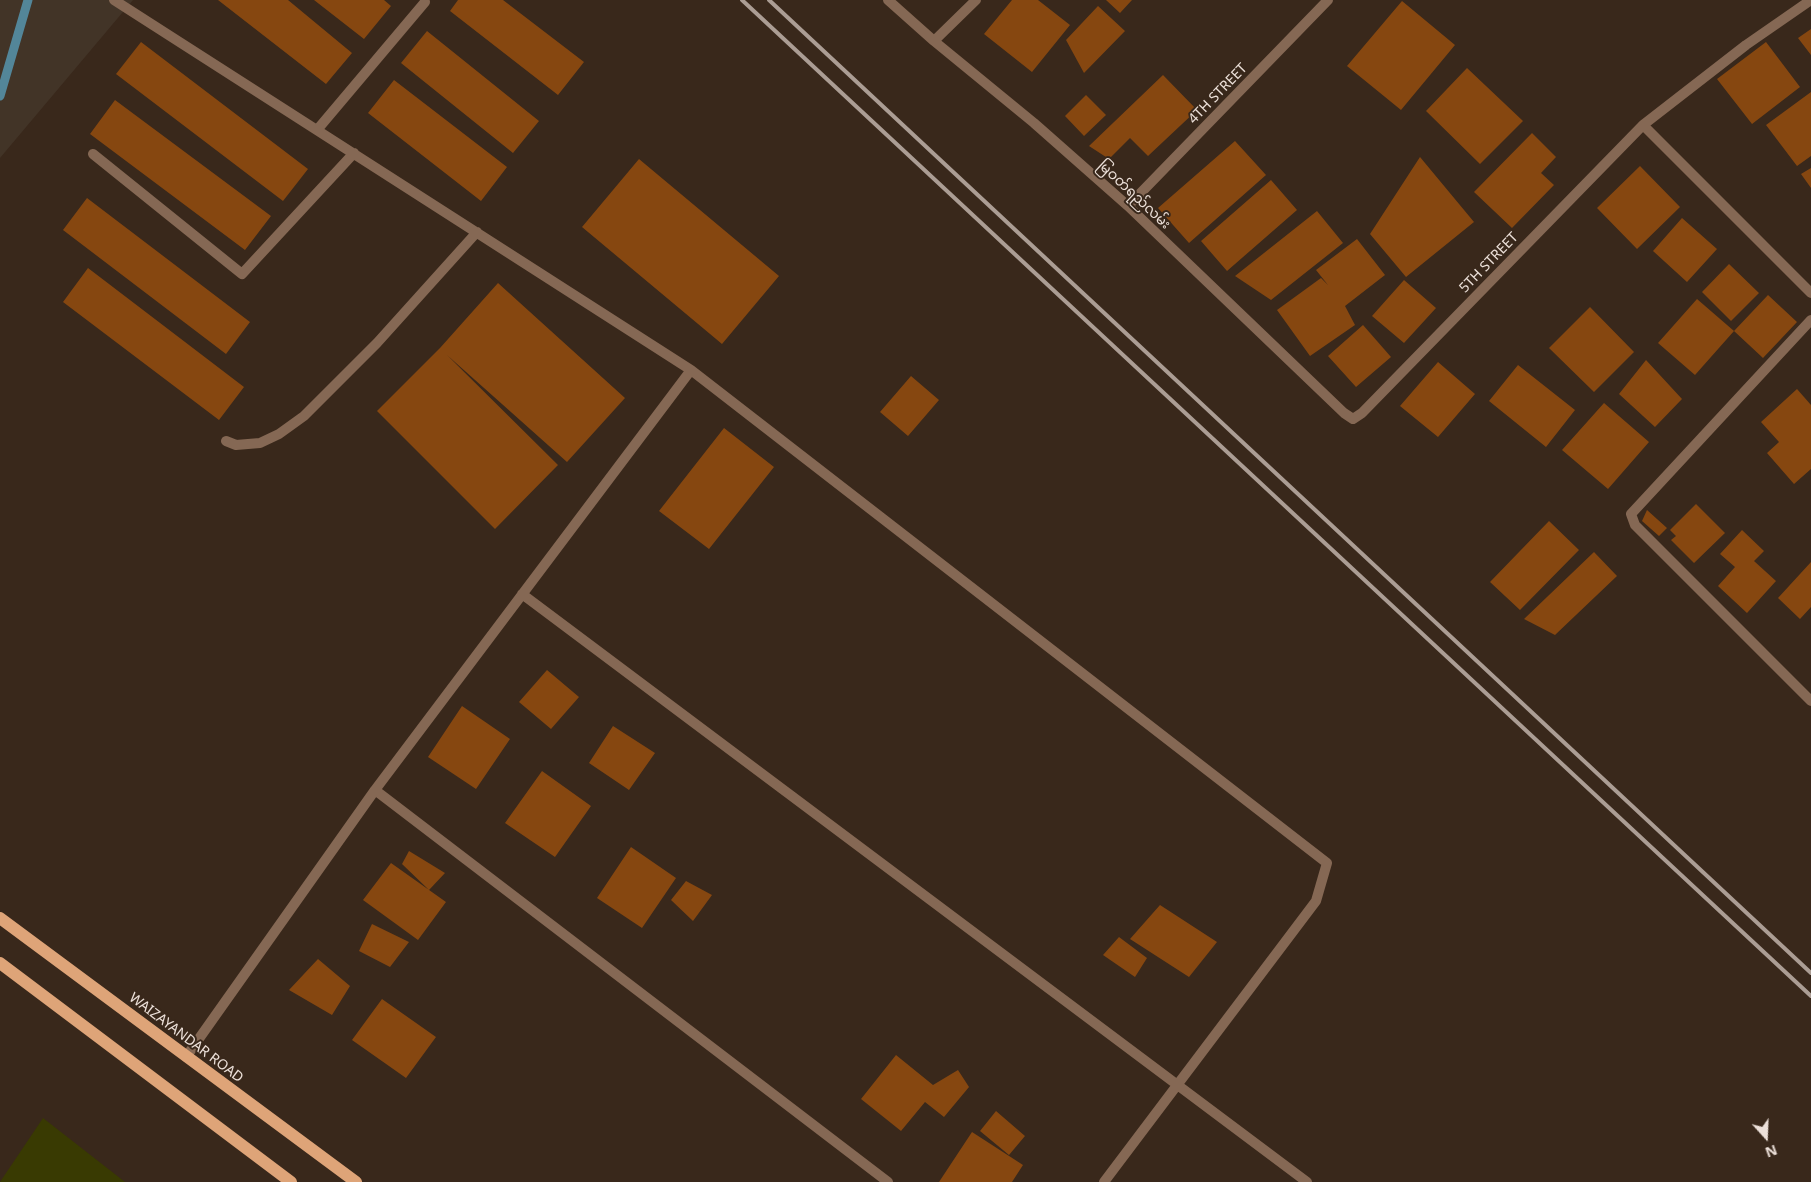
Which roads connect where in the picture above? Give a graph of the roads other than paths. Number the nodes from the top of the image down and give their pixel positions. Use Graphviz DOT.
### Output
graph roads {
  1 [pos="114,0"];
  2 [pos="888,0"];
  3 [pos="976,0"];
  4 [pos="1328,0"];
  5 [pos="1811,0"];
  6 [pos="425,2"];
  7 [pos="934,41"];
  8 [pos="1643,125"];
  9 [pos="317,130"];
  10 [pos="93,154"];
  11 [pos="354,154"];
  12 [pos="1128,206"];
  13 [pos="477,232"];
  14 [pos="1811,293"];
  15 [pos="1811,320"];
  16 [pos="691,370"];
  17 [pos="1353,419"];
  18 [pos="226,441"];
  19 [pos="522,594"];
  20 [pos="1811,701"];
  21 [pos="375,790"];
  22 [pos="0,918"];
  23 [pos="0,964"];
  24 [pos="186,1057"];
  25 [pos="1177,1085"];
  26 [pos="291,1182"];
  27 [pos="356,1182"];
  28 [pos="888,1182"];
  29 [pos="1104,1182"];
  30 [pos="1307,1182"];
  1 -- 9 [label="street"];
  2 -- 7 [label="street, မြဝတ်ရည်လမ်း"];
  3 -- 7 [label="street"];
  4 -- 12 [label="street, 4TH STREET"];
  5 -- 8 [label="street, 5TH STREET"];
  6 -- 9 [label="street"];
  7 -- 12 [label="street, မြဝတ်ရည်လမ်း"];
  8 -- 14 [label="street"];
  8 -- 17 [label="street, 5TH STREET"];
  9 -- 11 [label="street"];
  10 -- 11 [label="street"];
  11 -- 13 [label="street"];
  12 -- 17 [label="street, မြဝတ်ရည်လမ်း"];
  13 -- 16 [label="street"];
  13 -- 18 [label="street"];
  15 -- 20 [label="street"];
  16 -- 19 [label="street"];
  16 -- 25 [label="street"];
  19 -- 21 [label="street"];
  19 -- 25 [label="street"];
  21 -- 24 [label="street"];
  21 -- 28 [label="street"];
  22 -- 24 [label="main road, WAIZAYANDAR ROAD"];
  23 -- 26 [label="main road"];
  24 -- 27 [label="main road, WAIZAYANDAR ROAD"];
  25 -- 29 [label="street"];
  25 -- 30 [label="street"];
}
